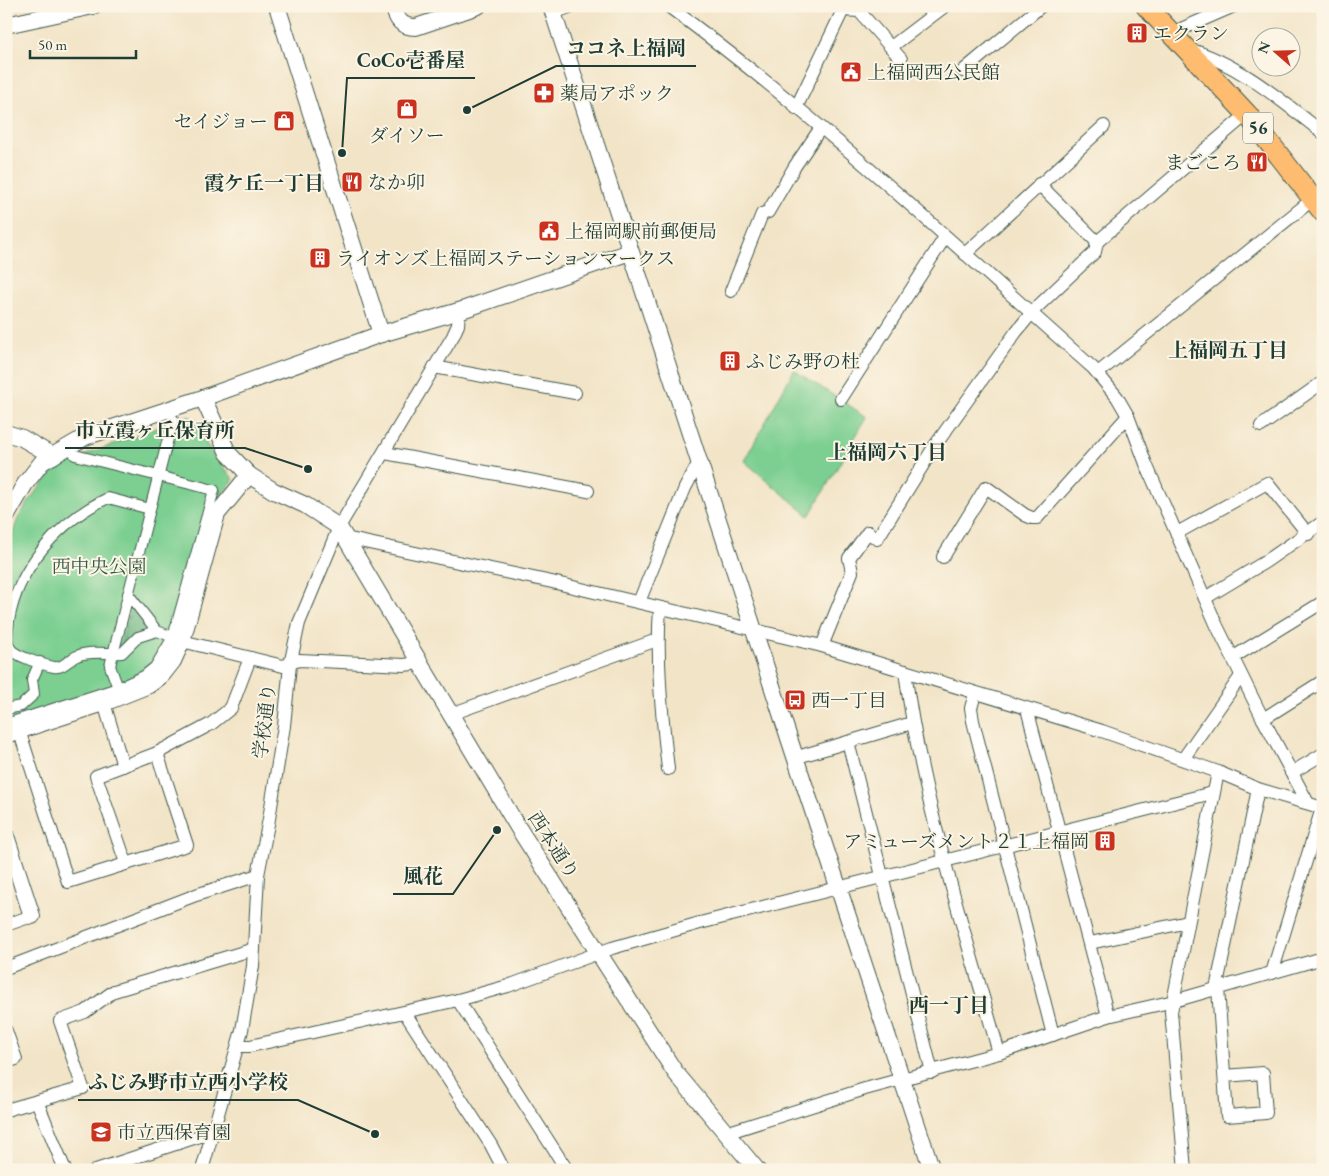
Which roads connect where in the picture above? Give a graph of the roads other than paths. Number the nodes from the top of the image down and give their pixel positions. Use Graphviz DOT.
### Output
graph roads {
  1 [pos="93,6"];
  2 [pos="277,6"];
  3 [pos="393,6"];
  4 [pos="478,6"];
  5 [pos="572,6"];
  6 [pos="668,6"];
  7 [pos="945,6"];
  8 [pos="1041,6"];
  9 [pos="1146,6"];
  10 [pos="1234,6"];
  11 [pos="550,9"];
  12 [pos="6,25"];
  13 [pos="1172,33"];
  14 [pos="891,47"];
  15 [pos="1188,49"];
  16 [pos="901,59"];
  17 [pos="963,72"];
  18 [pos="796,108"];
  19 [pos="1247,114"];
  20 [pos="1104,126"];
  21 [pos="820,129"];
  22 [pos="1323,133"];
  23 [pos="1039,184"];
  24 [pos="1318,205"];
  25 [pos="945,237"];
  26 [pos="1097,242"];
  27 [pos="630,252"];
  28 [pos="965,254"];
  29 [pos="731,291"];
  30 [pos="459,311"];
  31 [pos="1032,313"];
  32 [pos="382,334"];
  33 [pos="434,367"];
  34 [pos="1098,373"];
  35 [pos="1323,382"];
  36 [pos="575,392"];
  37 [pos="203,398"];
  38 [pos="841,399"];
  39 [pos="1128,416"];
  40 [pos="173,419"];
  41 [pos="1261,426"];
  42 [pos="6,433"];
  43 [pos="385,453"];
  44 [pos="76,455"];
  45 [pos="53,456"];
  46 [pos="699,462"];
  47 [pos="249,475"];
  48 [pos="158,476"];
  49 [pos="588,491"];
  50 [pos="150,509"];
  51 [pos="6,517"];
  52 [pos="1323,522"];
  53 [pos="1176,532"];
  54 [pos="342,534"];
  55 [pos="1308,534"];
  56 [pos="943,557"];
  57 [pos="128,594"];
  58 [pos="1205,598"];
  59 [pos="639,602"];
  60 [pos="1323,602"];
  61 [pos="660,608"];
  62 [pos="754,629"];
  63 [pos="157,631"];
  64 [pos="178,639"];
  65 [pos="658,640"];
  66 [pos="822,646"];
  67 [pos="113,654"];
  68 [pos="250,658"];
  69 [pos="1232,658"];
  70 [pos="40,662"];
  71 [pos="420,664"];
  72 [pos="290,665"];
  73 [pos="905,671"];
  74 [pos="1241,676"];
  75 [pos="1323,681"];
  76 [pos="118,688"];
  77 [pos="975,694"];
  78 [pos="104,703"];
  79 [pos="6,708"];
  80 [pos="1027,709"];
  81 [pos="451,714"];
  82 [pos="1263,719"];
  83 [pos="912,724"];
  84 [pos="11,730"];
  85 [pos="848,742"];
  86 [pos="157,753"];
  87 [pos="1323,754"];
  88 [pos="794,758"];
  89 [pos="1183,759"];
  90 [pos="123,766"];
  91 [pos="668,769"];
  92 [pos="1218,772"];
  93 [pos="1291,773"];
  94 [pos="1258,789"];
  95 [pos="1212,793"];
  96 [pos="1308,803"];
  97 [pos="1322,808"];
  98 [pos="1061,830"];
  99 [pos="6,836"];
  100 [pos="1003,845"];
  101 [pos="945,860"];
  102 [pos="126,864"];
  103 [pos="258,875"];
  104 [pos="882,876"];
  105 [pos="839,887"];
  106 [pos="32,916"];
  107 [pos="1188,922"];
  108 [pos="6,925"];
  109 [pos="1090,943"];
  110 [pos="254,949"];
  111 [pos="599,952"];
  112 [pos="1323,958"];
  113 [pos="6,968"];
  114 [pos="1272,973"];
  115 [pos="1217,989"];
  116 [pos="458,1000"];
  117 [pos="1174,1001"];
  118 [pos="405,1013"];
  119 [pos="1108,1016"];
  120 [pos="6,1031"];
  121 [pos="1053,1035"];
  122 [pos="239,1046"];
  123 [pos="999,1053"];
  124 [pos="6,1062"];
  125 [pos="932,1072"];
  126 [pos="1225,1076"];
  127 [pos="902,1080"];
  128 [pos="37,1101"];
  129 [pos="6,1110"];
  130 [pos="212,1132"];
  131 [pos="726,1133"];
  132 [pos="65,1170"];
  133 [pos="96,1170"];
  134 [pos="202,1170"];
  135 [pos="504,1170"];
  136 [pos="567,1170"];
  137 [pos="757,1170"];
  138 [pos="932,1170"];
  139 [pos="1185,1170"];
  1 -- 12 [label="street"];
  2 -- 32 [label="street"];
  3 -- 4 [label="street"];
  5 -- 11 [label="street"];
  6 -- 18 [label="street"];
  7 -- 14 [label="street"];
  8 -- 17 [label="street"];
  9 -- 13 [label="main road, 56"];
  10 -- 13 [label="street"];
  11 -- 27 [label="street"];
  13 -- 15 [label="main road, 56"];
  14 -- 16 [label="street"];
  14 -- 18 [label="street"];
  15 -- 19 [label="main road, 56"];
  15 -- 22 [label="street"];
  18 -- 21 [label="street"];
  19 -- 24 [label="main road, 56"];
  19 -- 26 [label="street"];
  20 -- 23 [label="street"];
  21 -- 25 [label="street"];
  21 -- 29 [label="street"];
  23 -- 26 [label="street"];
  23 -- 28 [label="street"];
  24 -- 34 [label="street"];
  25 -- 28 [label="street"];
  25 -- 38 [label="street"];
  26 -- 31 [label="street"];
  27 -- 30 [label="street"];
  27 -- 46 [label="street"];
  28 -- 31 [label="street"];
  30 -- 32 [label="street"];
  30 -- 33 [label="street, 学校通り"];
  31 -- 34 [label="street"];
  31 -- 66 [label="street"];
  32 -- 37 [label="street"];
  33 -- 36 [label="street"];
  33 -- 43 [label="street, 学校通り"];
  34 -- 39 [label="street"];
  35 -- 41 [label="street"];
  37 -- 45 [label="street"];
  37 -- 47 [label="street"];
  39 -- 53 [label="street"];
  39 -- 56 [label="street"];
  40 -- 48 [label="street"];
  42 -- 45 [label="street"];
  43 -- 49 [label="street"];
  43 -- 54 [label="street, 学校通り"];
  44 -- 48 [label="street"];
  45 -- 51 [label="street"];
  46 -- 59 [label="street"];
  46 -- 62 [label="street"];
  47 -- 54 [label="street"];
  47 -- 64 [label="street"];
  48 -- 50 [label="street"];
  48 -- 64 [label="street"];
  50 -- 57 [label="street"];
  50 -- 70 [label="street"];
  52 -- 55 [label="street"];
  53 -- 55 [label="street"];
  53 -- 58 [label="street"];
  54 -- 59 [label="street"];
  54 -- 71 [label="street, 西本通り"];
  54 -- 72 [label="street, 学校通り"];
  55 -- 58 [label="street"];
  57 -- 63 [label="street"];
  57 -- 67 [label="street"];
  58 -- 69 [label="street"];
  59 -- 61 [label="street"];
  60 -- 69 [label="street"];
  61 -- 62 [label="street"];
  61 -- 65 [label="street"];
  62 -- 66 [label="street"];
  62 -- 88 [label="street"];
  63 -- 64 [label="street"];
  63 -- 67 [label="street"];
  64 -- 68 [label="street"];
  64 -- 76 [label="street"];
  64 -- 78 [label="street"];
  65 -- 81 [label="street"];
  65 -- 91 [label="street"];
  66 -- 73 [label="street"];
  67 -- 70 [label="street"];
  67 -- 76 [label="street"];
  68 -- 72 [label="street"];
  68 -- 86 [label="street"];
  69 -- 74 [label="street"];
  70 -- 79 [label="street"];
  71 -- 72 [label="street"];
  71 -- 81 [label="street, 西本通り"];
  72 -- 103 [label="street, 学校通り"];
  73 -- 77 [label="street"];
  73 -- 83 [label="street"];
  74 -- 82 [label="street"];
  74 -- 89 [label="street"];
  75 -- 82 [label="street"];
  76 -- 84 [label="street"];
  77 -- 80 [label="street"];
  77 -- 100 [label="street"];
  78 -- 84 [label="street"];
  78 -- 90 [label="street"];
  80 -- 89 [label="street"];
  80 -- 98 [label="street"];
  81 -- 111 [label="street, 西本通り"];
  82 -- 93 [label="street"];
  83 -- 85 [label="street"];
  83 -- 101 [label="street"];
  84 -- 102 [label="street"];
  85 -- 88 [label="street"];
  85 -- 104 [label="street"];
  86 -- 90 [label="street"];
  86 -- 102 [label="street"];
  87 -- 93 [label="street"];
  88 -- 105 [label="street"];
  89 -- 92 [label="street"];
  90 -- 102 [label="street"];
  92 -- 94 [label="street"];
  92 -- 95 [label="street"];
  93 -- 96 [label="street"];
  94 -- 96 [label="street"];
  94 -- 115 [label="street"];
  95 -- 98 [label="street"];
  95 -- 107 [label="street"];
  96 -- 97 [label="street"];
  97 -- 114 [label="street"];
  98 -- 100 [label="street"];
  98 -- 109 [label="street"];
  99 -- 106 [label="street"];
  100 -- 101 [label="street"];
  100 -- 121 [label="street"];
  101 -- 104 [label="street"];
  101 -- 123 [label="street"];
  103 -- 110 [label="street, 学校通り"];
  103 -- 113 [label="street"];
  104 -- 105 [label="street"];
  104 -- 125 [label="street"];
  105 -- 111 [label="street"];
  105 -- 127 [label="street"];
  106 -- 108 [label="street"];
  107 -- 109 [label="street"];
  107 -- 117 [label="street"];
  109 -- 119 [label="street"];
  110 -- 122 [label="street, 学校通り"];
  110 -- 128 [label="street"];
  111 -- 116 [label="street"];
  111 -- 131 [label="street, 西本通り"];
  112 -- 114 [label="street"];
  114 -- 115 [label="street"];
  115 -- 117 [label="street"];
  115 -- 126 [label="street"];
  116 -- 118 [label="street"];
  116 -- 136 [label="street"];
  117 -- 119 [label="street"];
  117 -- 139 [label="street"];
  118 -- 122 [label="street"];
  118 -- 135 [label="street"];
  119 -- 121 [label="street"];
  120 -- 124 [label="street"];
  121 -- 123 [label="street"];
  122 -- 130 [label="street, 学校通り"];
  123 -- 125 [label="street"];
  125 -- 127 [label="street"];
  127 -- 131 [label="street"];
  127 -- 138 [label="street"];
  128 -- 129 [label="street"];
  128 -- 132 [label="street"];
  130 -- 133 [label="street"];
  130 -- 134 [label="street, 学校通り"];
  131 -- 137 [label="street, 西本通り"];
}
